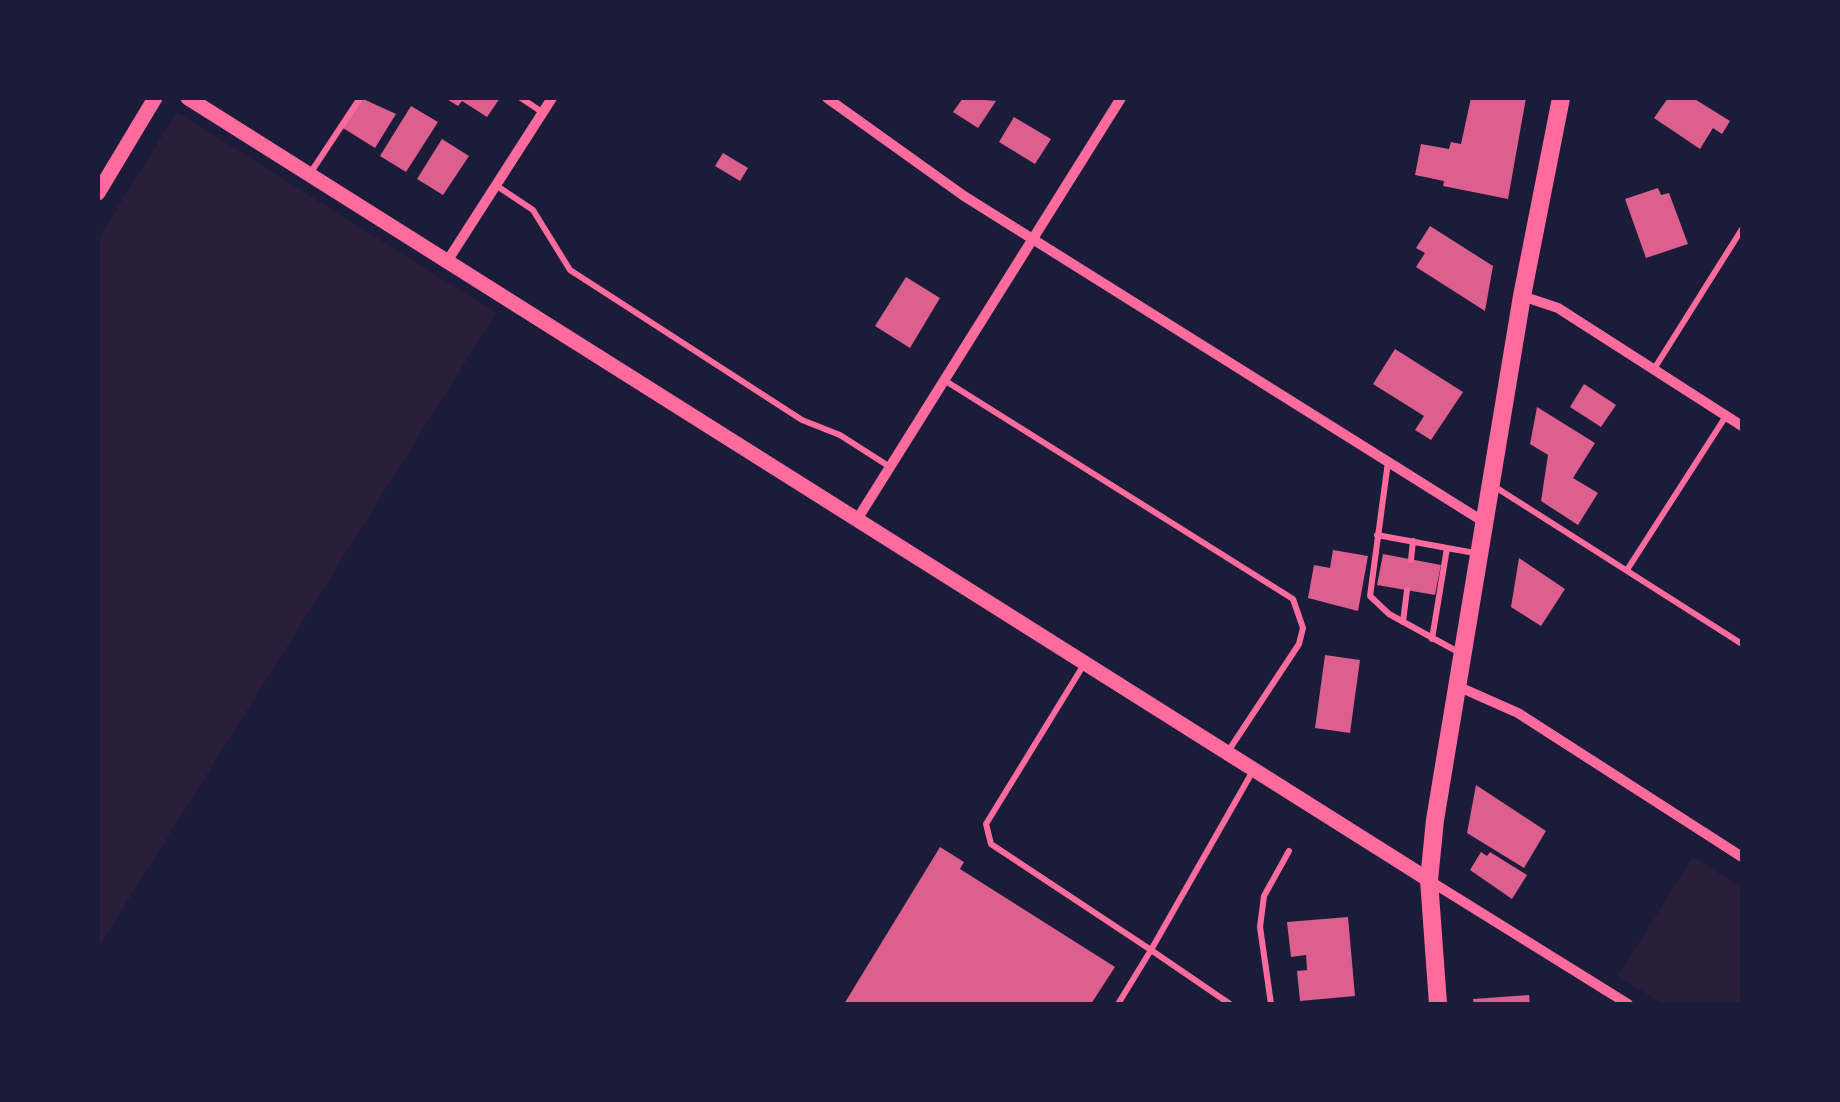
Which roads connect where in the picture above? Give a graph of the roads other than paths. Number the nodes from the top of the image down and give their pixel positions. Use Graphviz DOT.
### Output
graph roads {
  1 [pos="155,98"];
  2 [pos="188,98"];
  3 [pos="360,98"];
  4 [pos="521,98"];
  5 [pos="552,98"];
  6 [pos="827,98"];
  7 [pos="1121,98"];
  8 [pos="1561,98"];
  9 [pos="542,112"];
  10 [pos="310,174"];
  11 [pos="496,186"];
  12 [pos="98,193"];
  13 [pos="1742,229"];
  14 [pos="1034,237"];
  15 [pos="446,263"];
  16 [pos="1522,296"];
  17 [pos="1654,369"];
  18 [pos="944,380"];
  19 [pos="1726,416"];
  20 [pos="1742,426"];
  21 [pos="1388,461"];
  22 [pos="890,467"];
  23 [pos="1490,484"];
  24 [pos="858,518"];
  25 [pos="1484,522"];
  26 [pos="1378,535"];
  27 [pos="1413,541"];
  28 [pos="1447,548"];
  29 [pos="1478,554"];
  30 [pos="1410,560"];
  31 [pos="1628,570"];
  32 [pos="1407,590"];
  33 [pos="1403,622"];
  34 [pos="1432,640"];
  35 [pos="1742,644"];
  36 [pos="1461,653"];
  37 [pos="1086,660"];
  38 [pos="1456,685"];
  39 [pos="1228,751"];
  40 [pos="1255,768"];
  41 [pos="1290,851"];
  42 [pos="1742,857"];
  43 [pos="1429,880"];
  44 [pos="1151,950"];
  45 [pos="1118,1004"];
  46 [pos="1230,1004"];
  47 [pos="1271,1004"];
  48 [pos="1438,1004"];
  49 [pos="1628,1004"];
  1 -- 12 [label="street"];
  2 -- 10 [label="street"];
  3 -- 10 [label="lane"];
  4 -- 9 [label="lane"];
  5 -- 9 [label="street"];
  6 -- 14 [label="street"];
  7 -- 14 [label="street"];
  8 -- 16 [label="main road"];
  9 -- 11 [label="street"];
  10 -- 15 [label="street"];
  11 -- 15 [label="street"];
  11 -- 22 [label="lane"];
  13 -- 17 [label="lane"];
  14 -- 18 [label="street"];
  14 -- 21 [label="street"];
  15 -- 24 [label="street"];
  16 -- 17 [label="street"];
  16 -- 23 [label="main road"];
  17 -- 19 [label="street"];
  18 -- 22 [label="street"];
  18 -- 39 [label="lane"];
  19 -- 20 [label="street"];
  19 -- 31 [label="lane"];
  21 -- 25 [label="street"];
  21 -- 26 [label="lane"];
  22 -- 24 [label="street"];
  23 -- 25 [label="main road"];
  23 -- 31 [label="lane"];
  24 -- 37 [label="street"];
  25 -- 29 [label="main road"];
  26 -- 27 [label="lane"];
  26 -- 33 [label="lane"];
  27 -- 28 [label="lane"];
  27 -- 30 [label="lane"];
  28 -- 29 [label="lane"];
  28 -- 34 [label="lane"];
  29 -- 36 [label="main road"];
  31 -- 35 [label="lane"];
  32 -- 33 [label="lane"];
  33 -- 34 [label="lane"];
  34 -- 36 [label="lane"];
  36 -- 38 [label="main road"];
  37 -- 39 [label="street"];
  37 -- 44 [label="lane"];
  38 -- 42 [label="street"];
  38 -- 43 [label="main road"];
  39 -- 40 [label="street"];
  40 -- 43 [label="street"];
  40 -- 44 [label="lane"];
  41 -- 47 [label="lane"];
  43 -- 48 [label="main road"];
  43 -- 49 [label="street"];
  44 -- 45 [label="lane"];
  44 -- 46 [label="lane"];
}
